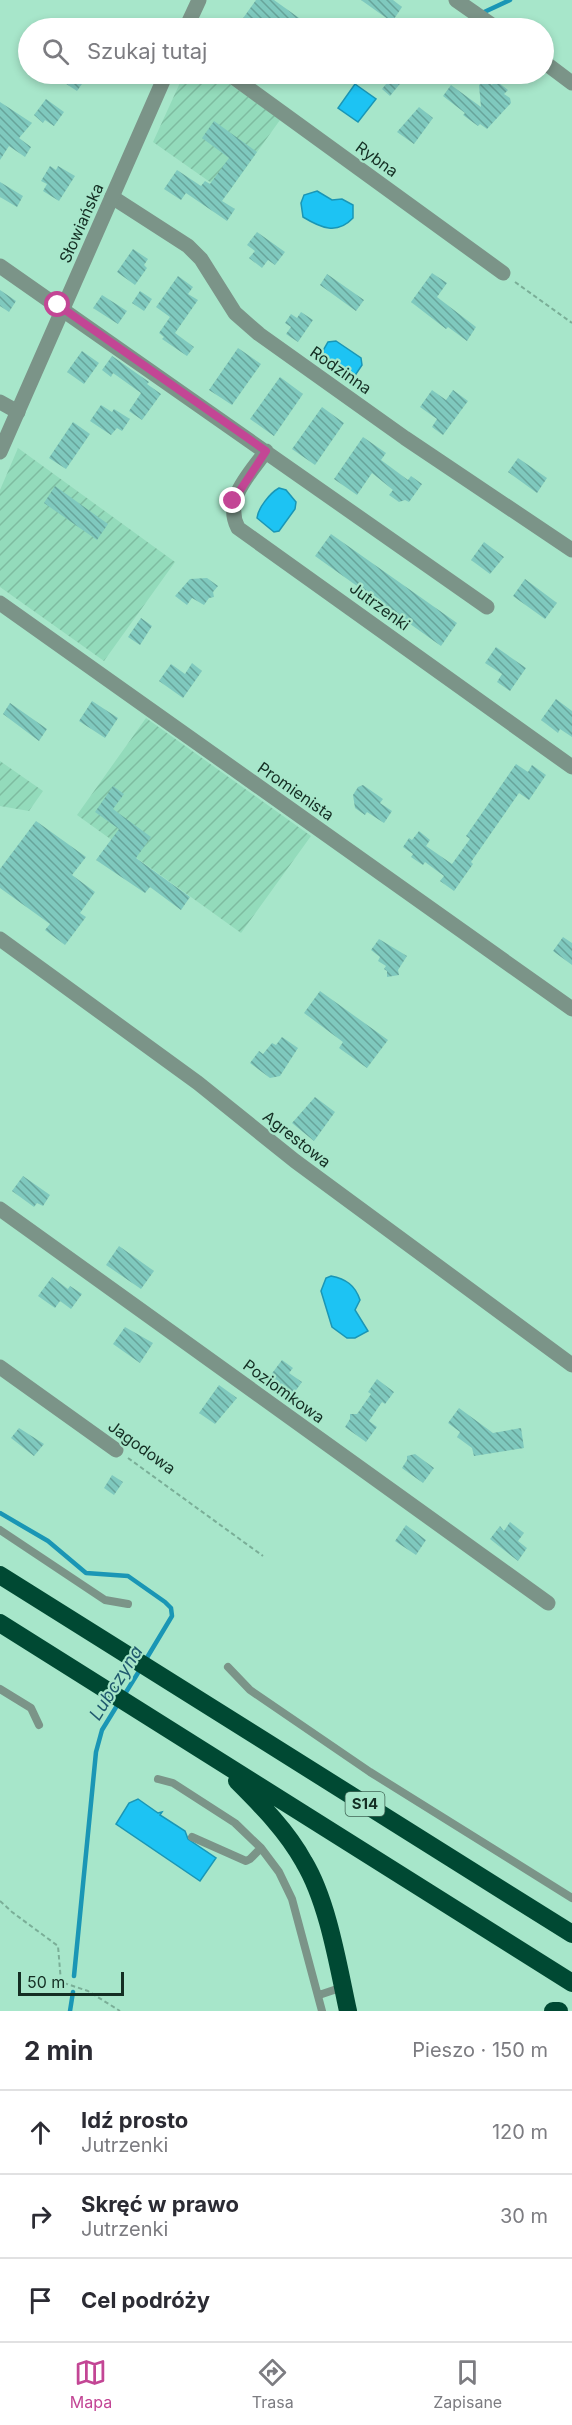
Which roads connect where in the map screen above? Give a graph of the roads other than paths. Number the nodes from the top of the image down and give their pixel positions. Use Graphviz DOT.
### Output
graph roads {
  1 [pos="199,0"];
  2 [pos="456,0"];
  3 [pos="191,18"];
  4 [pos="482,18"];
  5 [pos="554,70"];
  6 [pos="572,82"];
  7 [pos="162,84"];
  8 [pos="243,84"];
  9 [pos="112,197"];
  10 [pos="0,266"];
  11 [pos="503,273"];
  12 [pos="63,308"];
  13 [pos="0,402"];
  14 [pos="18,412"];
  15 [pos="266,451"];
  16 [pos="0,452"];
  17 [pos="572,550"];
  18 [pos="0,603"];
  19 [pos="486,607"];
  20 [pos="572,767"];
  21 [pos="0,939"];
  22 [pos="572,1009"];
  23 [pos="0,1209"];
  24 [pos="572,1365"];
  25 [pos="0,1367"];
  26 [pos="116,1450"];
  27 [pos="0,1530"];
  28 [pos="0,1575"];
  29 [pos="548,1603"];
  30 [pos="128,1604"];
  31 [pos="0,1623"];
  32 [pos="228,1667"];
  33 [pos="0,1689"];
  34 [pos="39,1725"];
  35 [pos="210,1755"];
  36 [pos="158,1779"];
  37 [pos="192,1838"];
  38 [pos="261,1848"];
  39 [pos="572,1898"];
  40 [pos="572,1934"];
  41 [pos="572,1983"];
  42 [pos="343,1987"];
  43 [pos="319,1995"];
  44 [pos="322,2011"];
  45 [pos="348,2011"];
  46 [pos="553,2011"];
  47 [pos="559,2011"];
  1 -- 3 [label="street"];
  2 -- 4 [label="street"];
  5 -- 6 [label="street"];
  7 -- 9 [label="street, Słowiańska"];
  8 -- 11 [label="street, Rybna"];
  9 -- 12 [label="street, Słowiańska"];
  9 -- 17 [label="street, Rodzinna"];
  10 -- 12 [label="street"];
  12 -- 14 [label="street, Słowiańska"];
  12 -- 15 [label="street"];
  13 -- 14 [label="street"];
  14 -- 16 [label="street, Słowiańska"];
  15 -- 19 [label="street"];
  15 -- 20 [label="street, Jutrzenki"];
  18 -- 22 [label="street, Promienista"];
  21 -- 24 [label="street, Agrestowa"];
  23 -- 29 [label="street, Poziomkowa"];
  25 -- 26 [label="street, Jagodowa"];
  27 -- 30 [label="lane"];
  28 -- 40 [label="highway, S14"];
  31 -- 35 [label="highway, S14"];
  32 -- 39 [label="lane"];
  33 -- 34 [label="lane"];
  35 -- 41 [label="highway, S14"];
  35 -- 42 [label="highway"];
  36 -- 38 [label="lane"];
  37 -- 38 [label="lane"];
  38 -- 43 [label="lane"];
  42 -- 43 [label="lane"];
  42 -- 45 [label="highway"];
  43 -- 44 [label="lane"];
  46 -- 47 [label="highway"];
}
